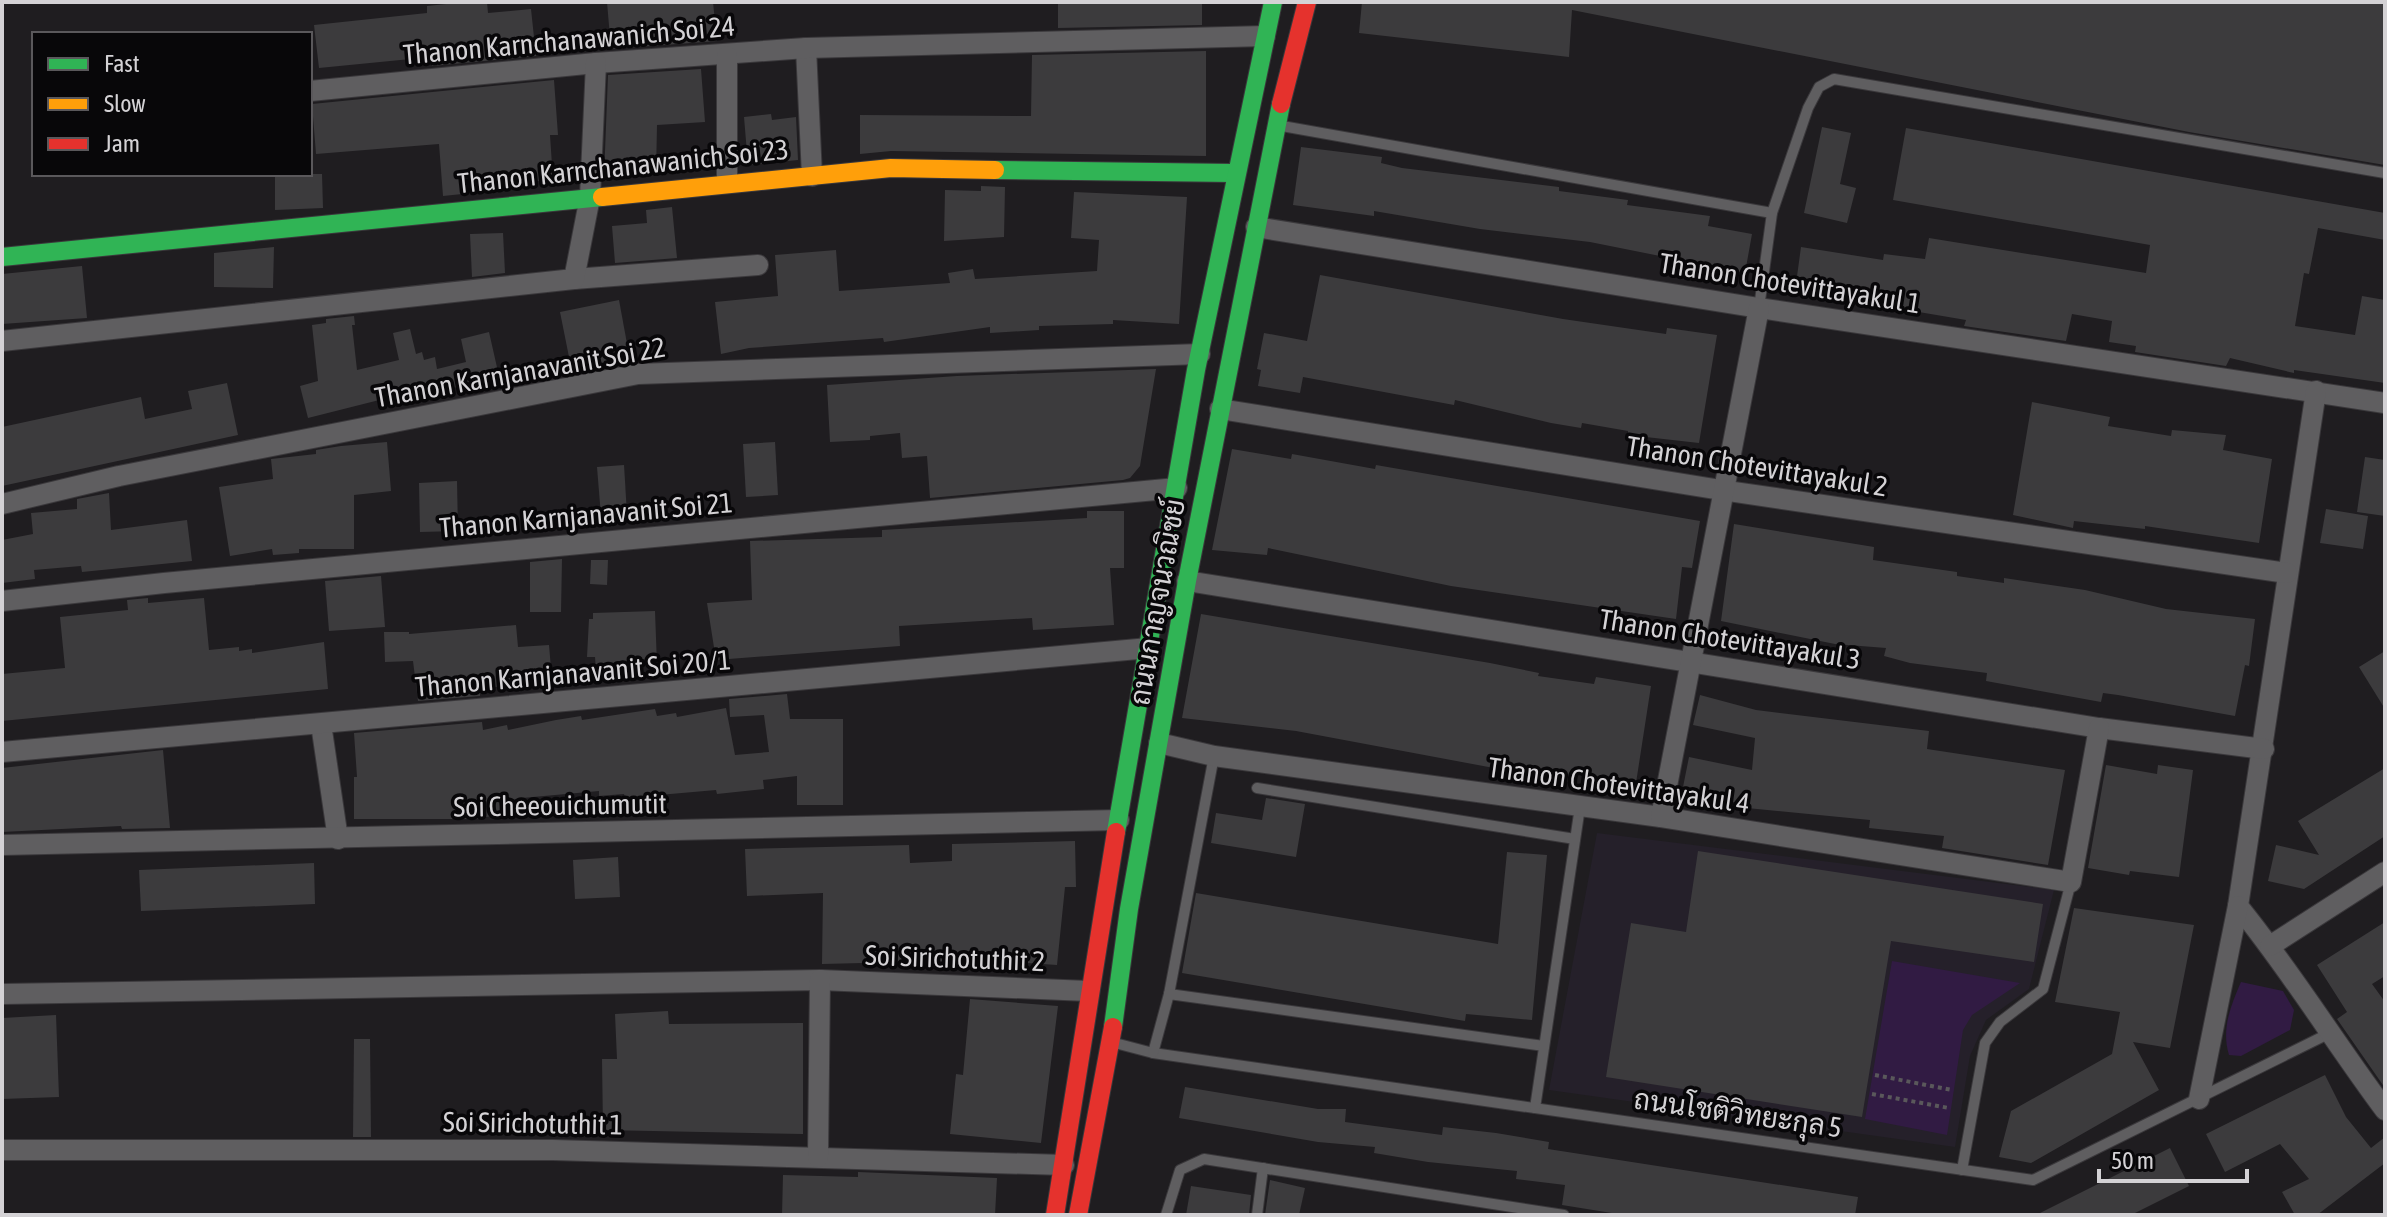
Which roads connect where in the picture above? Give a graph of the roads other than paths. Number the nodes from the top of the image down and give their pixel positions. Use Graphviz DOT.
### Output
graph roads {
  1 [pos="1273,2"];
  2 [pos="1307,2"];
  3 [pos="1265,36"];
  4 [pos="806,48"];
  5 [pos="727,56"];
  6 [pos="596,63"];
  7 [pos="312,91"];
  8 [pos="1276,125"];
  9 [pos="1233,173"];
  10 [pos="2385,173"];
  11 [pos="812,176"];
  12 [pos="727,183"];
  13 [pos="590,197"];
  14 [pos="1772,213"];
  15 [pos="1256,227"];
  16 [pos="11,254"];
  17 [pos="758,265"];
  18 [pos="574,279"];
  19 [pos="1759,308"];
  20 [pos="2,341"];
  21 [pos="1200,354"];
  22 [pos="2316,391"];
  23 [pos="1193,403"];
  24 [pos="2385,403"];
  25 [pos="1220,409"];
  26 [pos="1177,488"];
  27 [pos="1721,490"];
  28 [pos="2,504"];
  29 [pos="2287,573"];
  30 [pos="1160,580"];
  31 [pos="1187,581"];
  32 [pos="2,601"];
  33 [pos="1149,648"];
  34 [pos="1692,661"];
  35 [pos="321,724"];
  36 [pos="2099,728"];
  37 [pos="1159,743"];
  38 [pos="2264,749"];
  39 [pos="2,752"];
  40 [pos="1214,756"];
  41 [pos="1257,788"];
  42 [pos="1580,807"];
  43 [pos="1661,817"];
  44 [pos="1119,820"];
  45 [pos="338,839"];
  46 [pos="1575,839"];
  47 [pos="2,845"];
  48 [pos="2385,872"];
  49 [pos="2071,882"];
  50 [pos="2238,906"];
  51 [pos="2270,946"];
  52 [pos="820,980"];
  53 [pos="1088,991"];
  54 [pos="2,994"];
  55 [pos="1169,994"];
  56 [pos="2328,1034"];
  57 [pos="1111,1042"];
  58 [pos="1544,1046"];
  59 [pos="1153,1053"];
  60 [pos="2199,1099"];
  61 [pos="1535,1108"];
  62 [pos="2385,1110"];
  63 [pos="2,1150"];
  64 [pos="818,1157"];
  65 [pos="1064,1165"];
  66 [pos="1263,1168"];
  67 [pos="1962,1170"];
  68 [pos="1055,1215"];
  69 [pos="1079,1215"];
  70 [pos="1166,1215"];
  71 [pos="1257,1215"];
  72 [pos="1564,1215"];
  1 -- 3 [label="main road, ถนนกาญจนวณิชย์"];
  2 -- 8 [label="main road, ถนนกาญจนวณิชย์"];
  3 -- 4 [label="street, Thanon Karnchanawanich Soi 24"];
  3 -- 9 [label="main road, ถนนกาญจนวณิชย์"];
  4 -- 5 [label="street, Thanon Karnchanawanich Soi 24"];
  4 -- 11 [label="street"];
  5 -- 6 [label="street, Thanon Karnchanawanich Soi 24"];
  5 -- 12 [label="street"];
  6 -- 7 [label="street, Thanon Karnchanawanich Soi 24"];
  6 -- 13 [label="street"];
  8 -- 14 [label="lane"];
  8 -- 15 [label="main road, ถนนกาญจนวณิชย์"];
  9 -- 11 [label="main road, Thanon Karnchanawanich Soi 23"];
  9 -- 21 [label="main road, ถนนกาญจนวณิชย์"];
  10 -- 14 [label="lane"];
  11 -- 12 [label="main road, Thanon Karnchanawanich Soi 23"];
  12 -- 13 [label="main road, Thanon Karnchanawanich Soi 23"];
  13 -- 16 [label="main road, Thanon Karnchanawanich Soi 23"];
  13 -- 18 [label="street"];
  14 -- 19 [label="lane"];
  15 -- 19 [label="street, Thanon Chotevittayakul 1"];
  15 -- 25 [label="main road, ถนนกาญจนวณิชย์"];
  17 -- 18 [label="street"];
  18 -- 20 [label="street"];
  19 -- 22 [label="street, Thanon Chotevittayakul 1"];
  19 -- 27 [label="street"];
  21 -- 23 [label="main road, ถนนกาญจนวณิชย์"];
  21 -- 28 [label="street, Thanon Karnjanavanit Soi 22"];
  22 -- 24 [label="street, Thanon Chotevittayakul 1"];
  22 -- 29 [label="street"];
  23 -- 25 [label="main road"];
  23 -- 26 [label="main road, ถนนกาญจนวณิชย์"];
  25 -- 27 [label="street, Thanon Chotevittayakul 2"];
  25 -- 31 [label="main road, ถนนกาญจนวณิชย์"];
  26 -- 30 [label="main road, ถนนกาญจนวณิชย์"];
  26 -- 32 [label="street, Thanon Karnjanavanit Soi 21"];
  27 -- 29 [label="street, Thanon Chotevittayakul 2"];
  27 -- 34 [label="street"];
  29 -- 38 [label="street"];
  30 -- 31 [label="main road"];
  30 -- 33 [label="main road, ถนนกาญจนวณิชย์"];
  31 -- 34 [label="street, Thanon Chotevittayakul 3"];
  31 -- 37 [label="main road, ถนนกาญจนวณิชย์"];
  33 -- 35 [label="street, Thanon Karnjanavanit Soi 20/1"];
  33 -- 44 [label="main road, ถนนกาญจนวณิชย์"];
  34 -- 36 [label="street, Thanon Chotevittayakul 3"];
  34 -- 43 [label="street"];
  35 -- 39 [label="street, Thanon Karnjanavanit Soi 20/1"];
  35 -- 45 [label="street"];
  36 -- 38 [label="street, Thanon Chotevittayakul 3"];
  36 -- 49 [label="street"];
  37 -- 40 [label="street, Thanon Chotevittayakul 4"];
  37 -- 57 [label="main road, ถนนกาญจนวณิชย์"];
  38 -- 50 [label="street"];
  40 -- 42 [label="street, Thanon Chotevittayakul 4"];
  40 -- 55 [label="lane"];
  41 -- 46 [label="lane"];
  42 -- 43 [label="street, Thanon Chotevittayakul 4"];
  42 -- 46 [label="lane"];
  43 -- 49 [label="street, Thanon Chotevittayakul 4"];
  44 -- 45 [label="street, Soi Cheeouichumutit"];
  44 -- 53 [label="main road, ถนนกาญจนวณิชย์"];
  45 -- 47 [label="street, Soi Cheeouichumutit"];
  46 -- 58 [label="lane"];
  48 -- 51 [label="street"];
  49 -- 67 [label="lane"];
  50 -- 51 [label="street"];
  50 -- 60 [label="street"];
  51 -- 56 [label="street"];
  52 -- 53 [label="street, Soi Sirichotuthit 2"];
  52 -- 54 [label="street, Soi Sirichotuthit 2"];
  52 -- 64 [label="street"];
  53 -- 65 [label="main road, ถนนกาญจนวณิชย์"];
  55 -- 58 [label="lane"];
  55 -- 59 [label="lane"];
  56 -- 60 [label="lane, ถนนโชติวิทยะกุล 5"];
  56 -- 62 [label="street"];
  57 -- 59 [label="lane, ถนนโชติวิทยะกุล 5"];
  57 -- 69 [label="main road, ถนนกาญจนวณิชย์"];
  58 -- 61 [label="lane"];
  59 -- 61 [label="lane, ถนนโชติวิทยะกุล 5"];
  60 -- 67 [label="lane, ถนนโชติวิทยะกุล 5"];
  61 -- 67 [label="lane, ถนนโชติวิทยะกุล 5"];
  63 -- 64 [label="street, Soi Sirichotuthit 1"];
  64 -- 65 [label="street, Soi Sirichotuthit 1"];
  65 -- 68 [label="main road, ถนนกาญจนวณิชย์"];
  66 -- 70 [label="lane"];
  66 -- 71 [label="lane"];
  66 -- 72 [label="lane"];
}
